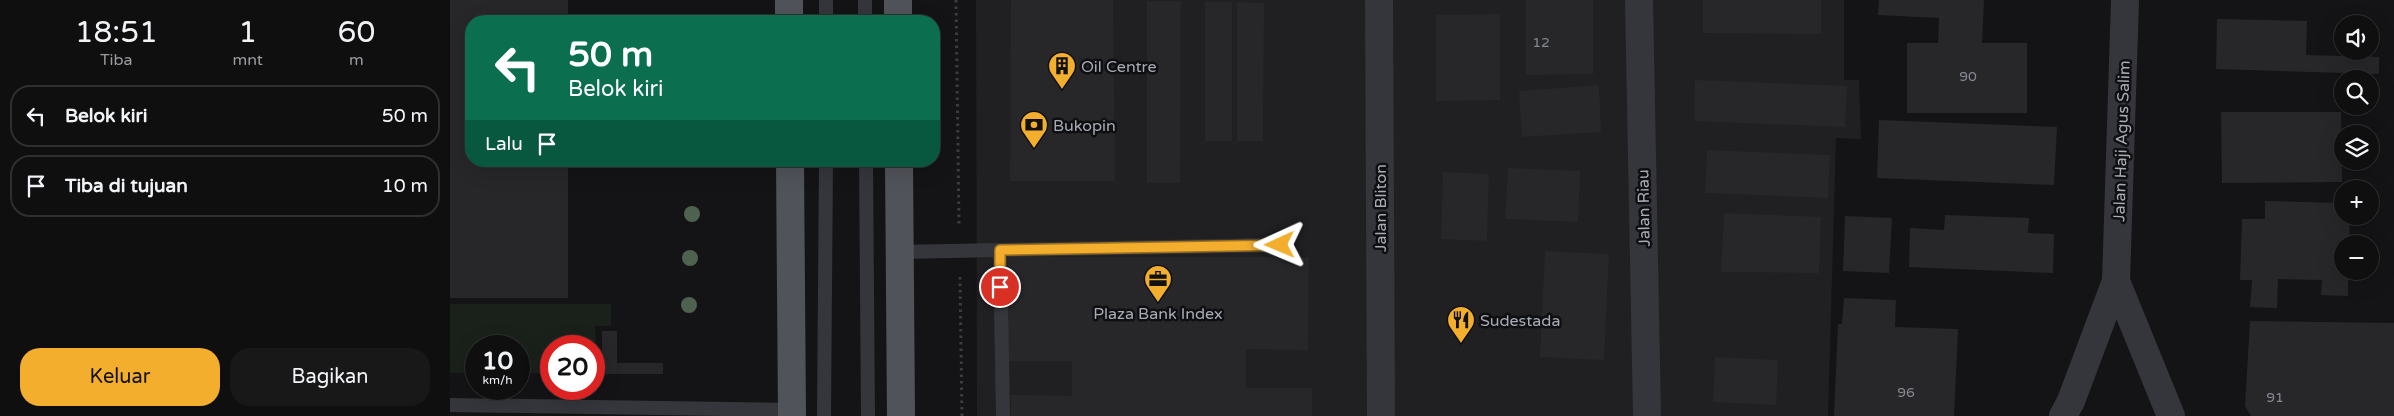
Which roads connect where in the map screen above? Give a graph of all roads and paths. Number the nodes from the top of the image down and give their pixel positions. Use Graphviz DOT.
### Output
graph roads {
  1 [pos="789,0"];
  2 [pos="826,0"];
  3 [pos="865,0"];
  4 [pos="898,0"];
  5 [pos="956,0"];
  6 [pos="1379,0"];
  7 [pos="1639,0"];
  8 [pos="2125,0"];
  9 [pos="789,15"];
  10 [pos="826,15"];
  11 [pos="865,15"];
  12 [pos="898,15"];
  13 [pos="790,167"];
  14 [pos="826,167"];
  15 [pos="866,167"];
  16 [pos="899,167"];
  17 [pos="1280,245"];
  18 [pos="1000,250"];
  19 [pos="960,251"];
  20 [pos="900,252"];
  21 [pos="2116,282"];
  22 [pos="450,405"];
  23 [pos="792,413"];
  24 [pos="824,416"];
  25 [pos="868,416"];
  26 [pos="901,416"];
  27 [pos="962,416"];
  28 [pos="1003,416"];
  29 [pos="1381,416"];
  30 [pos="1646,416"];
  31 [pos="2063,416"];
  32 [pos="2171,416"];
  1 -- 9 [label="main road"];
  2 -- 10 [label="lane"];
  3 -- 11 [label="lane"];
  4 -- 12 [label="main road"];
  5 -- 19 [label="path"];
  6 -- 29 [label="street, Jalan Bliton"];
  7 -- 30 [label="street, Jalan Riau"];
  8 -- 21 [label="street, Jalan Haji Agus Salim"];
  13 -- 23 [label="main road"];
  14 -- 24 [label="lane"];
  15 -- 25 [label="lane"];
  16 -- 20 [label="main road"];
  17 -- 18 [label="lane"];
  18 -- 19 [label="lane"];
  18 -- 28 [label="lane"];
  19 -- 20 [label="lane"];
  19 -- 27 [label="path"];
  20 -- 26 [label="main road"];
  21 -- 31 [label="street, Jalan Haji Agus Salim"];
  21 -- 32 [label="street, Jalan Haji Agus Salim"];
  22 -- 23 [label="lane"];
}
